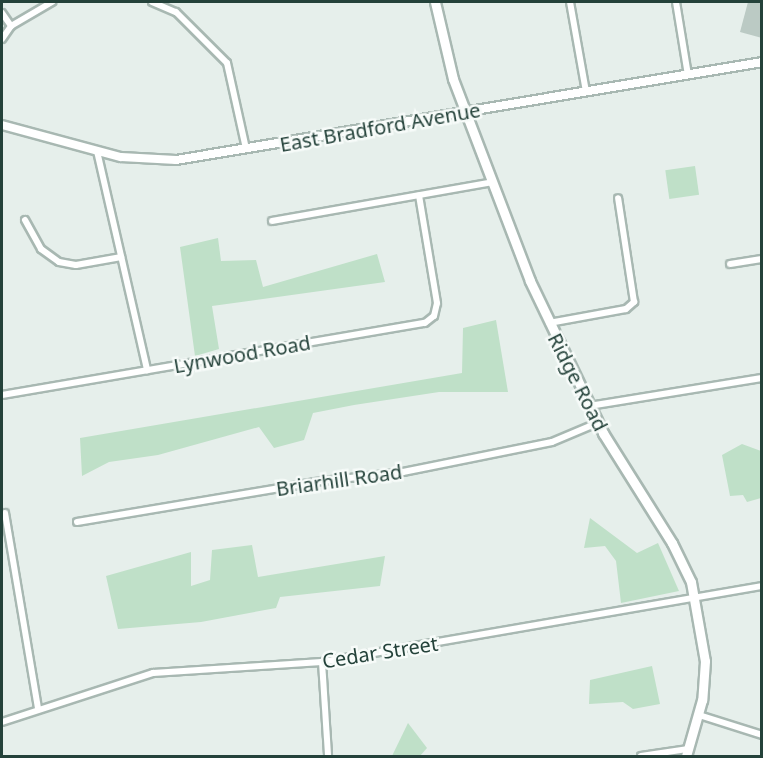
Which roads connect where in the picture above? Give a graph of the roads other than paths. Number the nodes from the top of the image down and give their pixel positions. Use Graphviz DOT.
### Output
graph roads {
  1 [pos="52,2"];
  2 [pos="152,2"];
  3 [pos="435,2"];
  4 [pos="570,2"];
  5 [pos="676,2"];
  6 [pos="2,13"];
  7 [pos="11,26"];
  8 [pos="2,39"];
  9 [pos="762,62"];
  10 [pos="688,75"];
  11 [pos="586,92"];
  12 [pos="466,112"];
  13 [pos="2,125"];
  14 [pos="246,149"];
  15 [pos="97,151"];
  16 [pos="493,182"];
  17 [pos="419,195"];
  18 [pos="618,198"];
  19 [pos="25,220"];
  20 [pos="272,221"];
  21 [pos="121,257"];
  22 [pos="762,259"];
  23 [pos="730,264"];
  24 [pos="549,323"];
  25 [pos="147,370"];
  26 [pos="762,378"];
  27 [pos="2,395"];
  28 [pos="588,406"];
  29 [pos="597,423"];
  30 [pos="5,513"];
  31 [pos="77,522"];
  32 [pos="762,586"];
  33 [pos="695,595"];
  34 [pos="322,662"];
  35 [pos="38,709"];
  36 [pos="699,715"];
  37 [pos="2,722"];
  38 [pos="762,735"];
  39 [pos="687,753"];
  40 [pos="328,756"];
  41 [pos="641,756"];
  1 -- 7 [label="street"];
  2 -- 14 [label="street"];
  3 -- 12 [label="main road, Ridge Road"];
  4 -- 11 [label="street"];
  5 -- 10 [label="street"];
  6 -- 7 [label="street"];
  7 -- 8 [label="street"];
  9 -- 10 [label="street, East Bradford Avenue"];
  10 -- 11 [label="street, East Bradford Avenue"];
  11 -- 12 [label="street, East Bradford Avenue"];
  12 -- 14 [label="street, East Bradford Avenue"];
  12 -- 16 [label="main road, Ridge Road"];
  13 -- 15 [label="street, East Bradford Avenue"];
  14 -- 15 [label="street, East Bradford Avenue"];
  15 -- 21 [label="street, Lynwood Road"];
  16 -- 17 [label="street"];
  16 -- 24 [label="main road, Ridge Road"];
  17 -- 20 [label="street"];
  17 -- 25 [label="street, Lynwood Road"];
  18 -- 24 [label="street"];
  19 -- 21 [label="street"];
  21 -- 25 [label="street, Lynwood Road"];
  22 -- 23 [label="street"];
  24 -- 28 [label="main road, Ridge Road"];
  25 -- 27 [label="street"];
  26 -- 28 [label="street"];
  28 -- 29 [label="main road, Ridge Road"];
  29 -- 31 [label="street, Briarhill Road"];
  29 -- 33 [label="main road, Ridge Road"];
  30 -- 35 [label="street"];
  32 -- 33 [label="street, Cedar Street"];
  33 -- 34 [label="street, Cedar Street"];
  33 -- 36 [label="main road, Ridge Road"];
  34 -- 35 [label="street, Cedar Street"];
  34 -- 40 [label="street"];
  35 -- 37 [label="street, Cedar Street"];
  36 -- 38 [label="street"];
  36 -- 39 [label="main road, Ridge Road"];
  39 -- 41 [label="street"];
}
